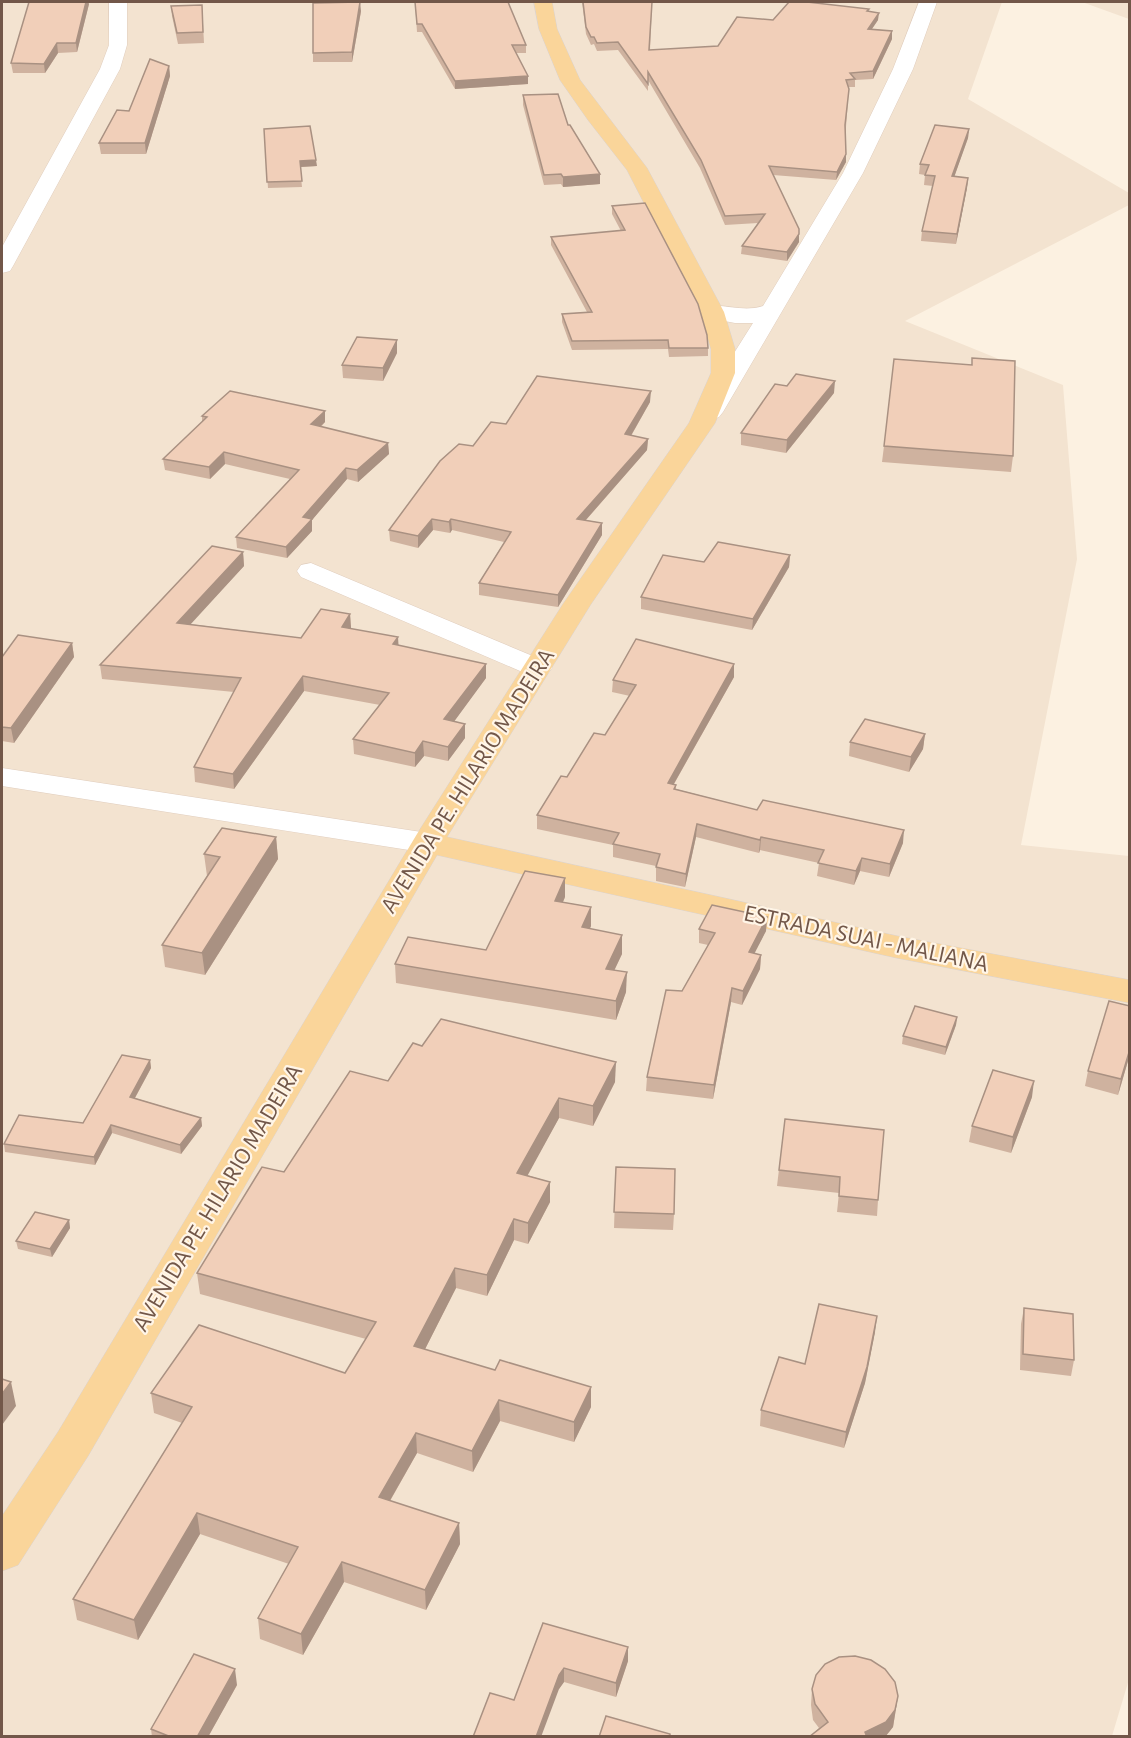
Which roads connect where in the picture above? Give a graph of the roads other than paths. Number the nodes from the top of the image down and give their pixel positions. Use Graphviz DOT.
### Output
graph roads {
  1 [pos="118,2"];
  2 [pos="543,2"];
  3 [pos="928,2"];
  4 [pos="2,266"];
  5 [pos="772,311"];
  6 [pos="712,312"];
  7 [pos="702,423"];
  8 [pos="311,571"];
  9 [pos="537,668"];
  10 [pos="2,777"];
  11 [pos="428,843"];
  12 [pos="1130,992"];
  13 [pos="2,1552"];
  1 -- 4 [label="street"];
  2 -- 6 [label="main road, AVENIDA PE. HILARIO MADEIRA"];
  3 -- 5 [label="street"];
  5 -- 6 [label="street"];
  5 -- 7 [label="street"];
  6 -- 7 [label="main road, AVENIDA PE. HILARIO MADEIRA"];
  7 -- 9 [label="main road, AVENIDA PE. HILARIO MADEIRA"];
  8 -- 9 [label="street"];
  9 -- 11 [label="main road, AVENIDA PE. HILARIO MADEIRA"];
  10 -- 11 [label="street"];
  11 -- 12 [label="main road, ESTRADA SUAI - MALIANA"];
  11 -- 13 [label="main road, AVENIDA PE. HILARIO MADEIRA"];
}
